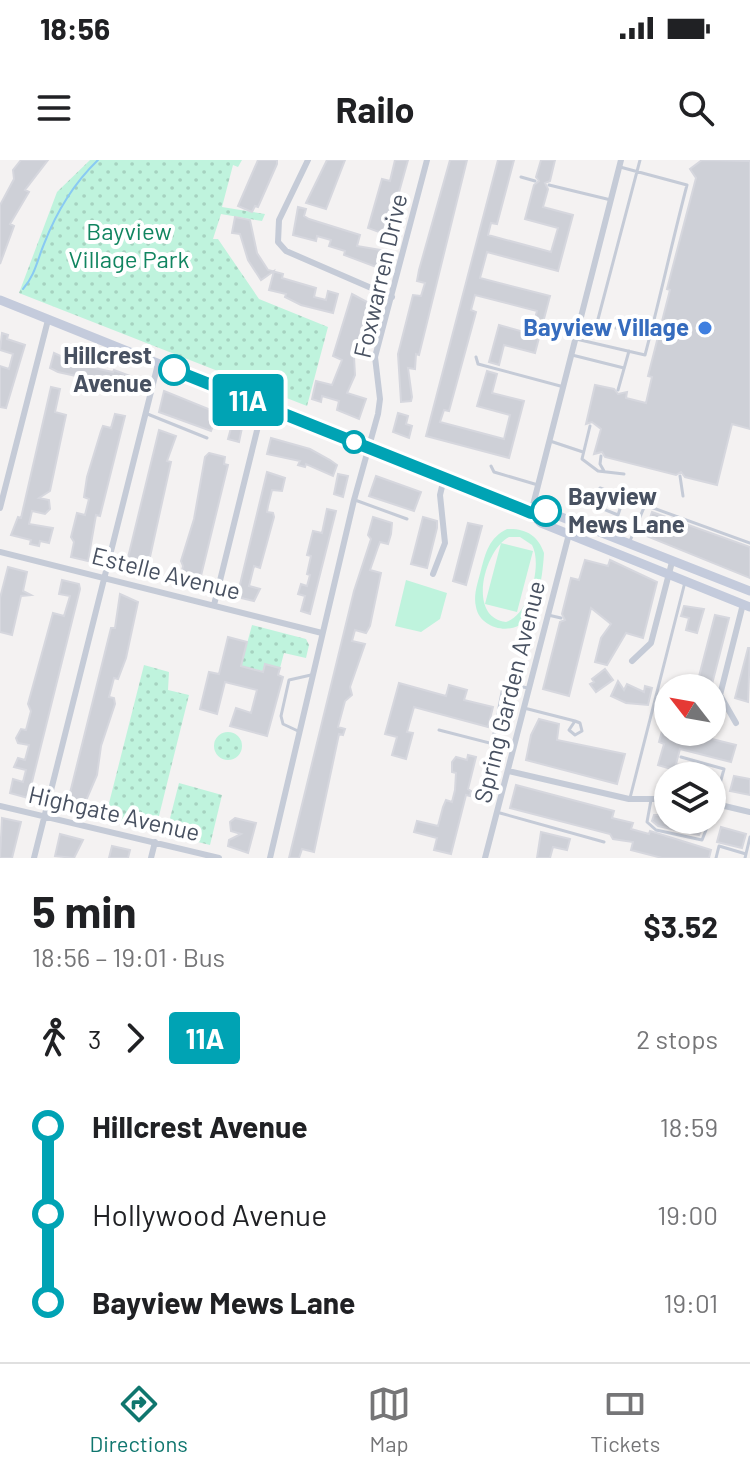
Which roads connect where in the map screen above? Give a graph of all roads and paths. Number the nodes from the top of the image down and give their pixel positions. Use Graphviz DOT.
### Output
graph roads {
  1 [pos="308,160"];
  2 [pos="427,160"];
  3 [pos="640,160"];
  4 [pos="620,163"];
  5 [pos="637,171"];
  6 [pos="521,177"];
  7 [pos="535,181"];
  8 [pos="549,185"];
  9 [pos="611,200"];
  10 [pos="392,297"];
  11 [pos="0,300"];
  12 [pos="48,320"];
  13 [pos="650,337"];
  14 [pos="576,339"];
  15 [pos="629,351"];
  16 [pos="572,355"];
  17 [pos="476,357"];
  18 [pos="158,364"];
  19 [pos="624,368"];
  20 [pos="564,387"];
  21 [pos="618,390"];
  22 [pos="263,406"];
  23 [pos="145,413"];
  24 [pos="590,426"];
  25 [pos="207,438"];
  26 [pos="550,441"];
  27 [pos="368,448"];
  28 [pos="583,452"];
  29 [pos="601,456"];
  30 [pos="491,466"];
  31 [pos="607,474"];
  32 [pos="624,474"];
  33 [pos="680,476"];
  34 [pos="444,478"];
  35 [pos="538,485"];
  36 [pos="683,496"];
  37 [pos="624,497"];
  38 [pos="354,500"];
  39 [pos="645,505"];
  40 [pos="0,508"];
  41 [pos="531,513"];
  42 [pos="407,519"];
  43 [pos="569,534"];
  44 [pos="612,538"];
  45 [pos="750,543"];
  46 [pos="629,545"];
  47 [pos="0,552"];
  48 [pos="672,562"];
  49 [pos="433,574"];
  50 [pos="668,576"];
  51 [pos="104,577"];
  52 [pos="685,582"];
  53 [pos="750,591"];
  54 [pos="214,605"];
  55 [pos="747,606"];
  56 [pos="548,615"];
  57 [pos="561,618"];
  58 [pos="322,633"];
  59 [pos="632,661"];
  60 [pos="315,675"];
  61 [pos="529,688"];
  62 [pos="524,708"];
  63 [pos="575,721"];
  64 [pos="736,723"];
  65 [pos="439,730"];
  66 [pos="301,731"];
  67 [pos="492,744"];
  68 [pos="513,749"];
  69 [pos="681,757"];
  70 [pos="699,762"];
  71 [pos="508,771"];
  72 [pos="629,799"];
  73 [pos="651,800"];
  74 [pos="654,800"];
  75 [pos="0,806"];
  76 [pos="726,806"];
  77 [pos="497,812"];
  78 [pos="750,812"];
  79 [pos="44,817"];
  80 [pos="654,828"];
  81 [pos="674,834"];
  82 [pos="704,834"];
  83 [pos="750,837"];
  84 [pos="155,842"];
  85 [pos="604,842"];
  86 [pos="745,856"];
  87 [pos="34,858"];
  88 [pos="151,858"];
  89 [pos="219,858"];
  90 [pos="270,858"];
  91 [pos="485,858"];
  92 [pos="716,858"];
  1 -- 10 [label="street"];
  2 -- 10 [label="street, Foxwarren Drive"];
  3 -- 5 [label="lane"];
  4 -- 5 [label="lane"];
  4 -- 9 [label="street"];
  5 -- 13 [label="lane"];
  5 -- 13 [label="lane"];
  6 -- 7 [label="lane"];
  8 -- 9 [label="lane"];
  9 -- 14 [label="street"];
  10 -- 27 [label="street, Foxwarren Drive"];
  11 -- 12 [label="main road"];
  12 -- 18 [label="main road"];
  12 -- 40 [label="street"];
  13 -- 15 [label="lane"];
  14 -- 15 [label="lane"];
  14 -- 16 [label="street"];
  15 -- 19 [label="lane"];
  16 -- 19 [label="lane"];
  16 -- 20 [label="street"];
  17 -- 20 [label="lane"];
  18 -- 22 [label="main road"];
  18 -- 23 [label="street"];
  19 -- 21 [label="lane"];
  20 -- 26 [label="street"];
  22 -- 27 [label="main road"];
  22 -- 54 [label="street"];
  23 -- 25 [label="lane"];
  23 -- 51 [label="street"];
  24 -- 28 [label="lane"];
  26 -- 28 [label="lane"];
  26 -- 35 [label="street"];
  27 -- 34 [label="main road"];
  27 -- 38 [label="street, Foxwarren Drive"];
  28 -- 31 [label="lane"];
  29 -- 31 [label="lane"];
  30 -- 35 [label="lane"];
  31 -- 32 [label="lane"];
  33 -- 36 [label="lane"];
  34 -- 41 [label="main road"];
  34 -- 49 [label="street"];
  35 -- 41 [label="street"];
  37 -- 37 [label="lane"];
  37 -- 39 [label="lane"];
  38 -- 42 [label="lane"];
  38 -- 58 [label="street, Foxwarren Drive"];
  39 -- 45 [label="lane"];
  39 -- 46 [label="lane"];
  41 -- 43 [label="main road"];
  41 -- 44 [label="main road"];
  43 -- 44 [label="main road"];
  43 -- 50 [label="main road"];
  43 -- 56 [label="street, Spring Garden Avenue"];
  44 -- 46 [label="main road"];
  46 -- 48 [label="main road"];
  47 -- 51 [label="street, Estelle Avenue"];
  48 -- 50 [label="street"];
  48 -- 53 [label="main road"];
  50 -- 52 [label="main road"];
  50 -- 59 [label="street"];
  51 -- 54 [label="street, Estelle Avenue"];
  51 -- 79 [label="street"];
  52 -- 55 [label="main road"];
  52 -- 72 [label="lane"];
  54 -- 58 [label="street, Estelle Avenue"];
  55 -- 64 [label="street"];
  56 -- 57 [label="lane"];
  56 -- 61 [label="street, Spring Garden Avenue"];
  58 -- 60 [label="street, Foxwarren Drive"];
  60 -- 66 [label="street, Foxwarren Drive"];
  60 -- 66 [label="lane"];
  61 -- 62 [label="street, Spring Garden Avenue"];
  61 -- 67 [label="lane"];
  62 -- 63 [label="lane"];
  62 -- 68 [label="street, Spring Garden Avenue"];
  65 -- 67 [label="lane"];
  66 -- 90 [label="street, Foxwarren Drive"];
  67 -- 68 [label="lane"];
  68 -- 71 [label="street, Spring Garden Avenue"];
  69 -- 70 [label="lane"];
  71 -- 72 [label="street"];
  71 -- 77 [label="street, Spring Garden Avenue"];
  72 -- 73 [label="street"];
  73 -- 74 [label="street"];
  73 -- 80 [label="lane"];
  75 -- 79 [label="street, Highgate Avenue"];
  76 -- 78 [label="street"];
  77 -- 85 [label="lane"];
  77 -- 91 [label="street, Spring Garden Avenue"];
  79 -- 84 [label="street, Highgate Avenue"];
  79 -- 87 [label="street"];
  81 -- 82 [label="lane"];
  83 -- 86 [label="lane"];
  84 -- 88 [label="street"];
  84 -- 89 [label="street, Highgate Avenue"];
  86 -- 92 [label="lane"];
}
